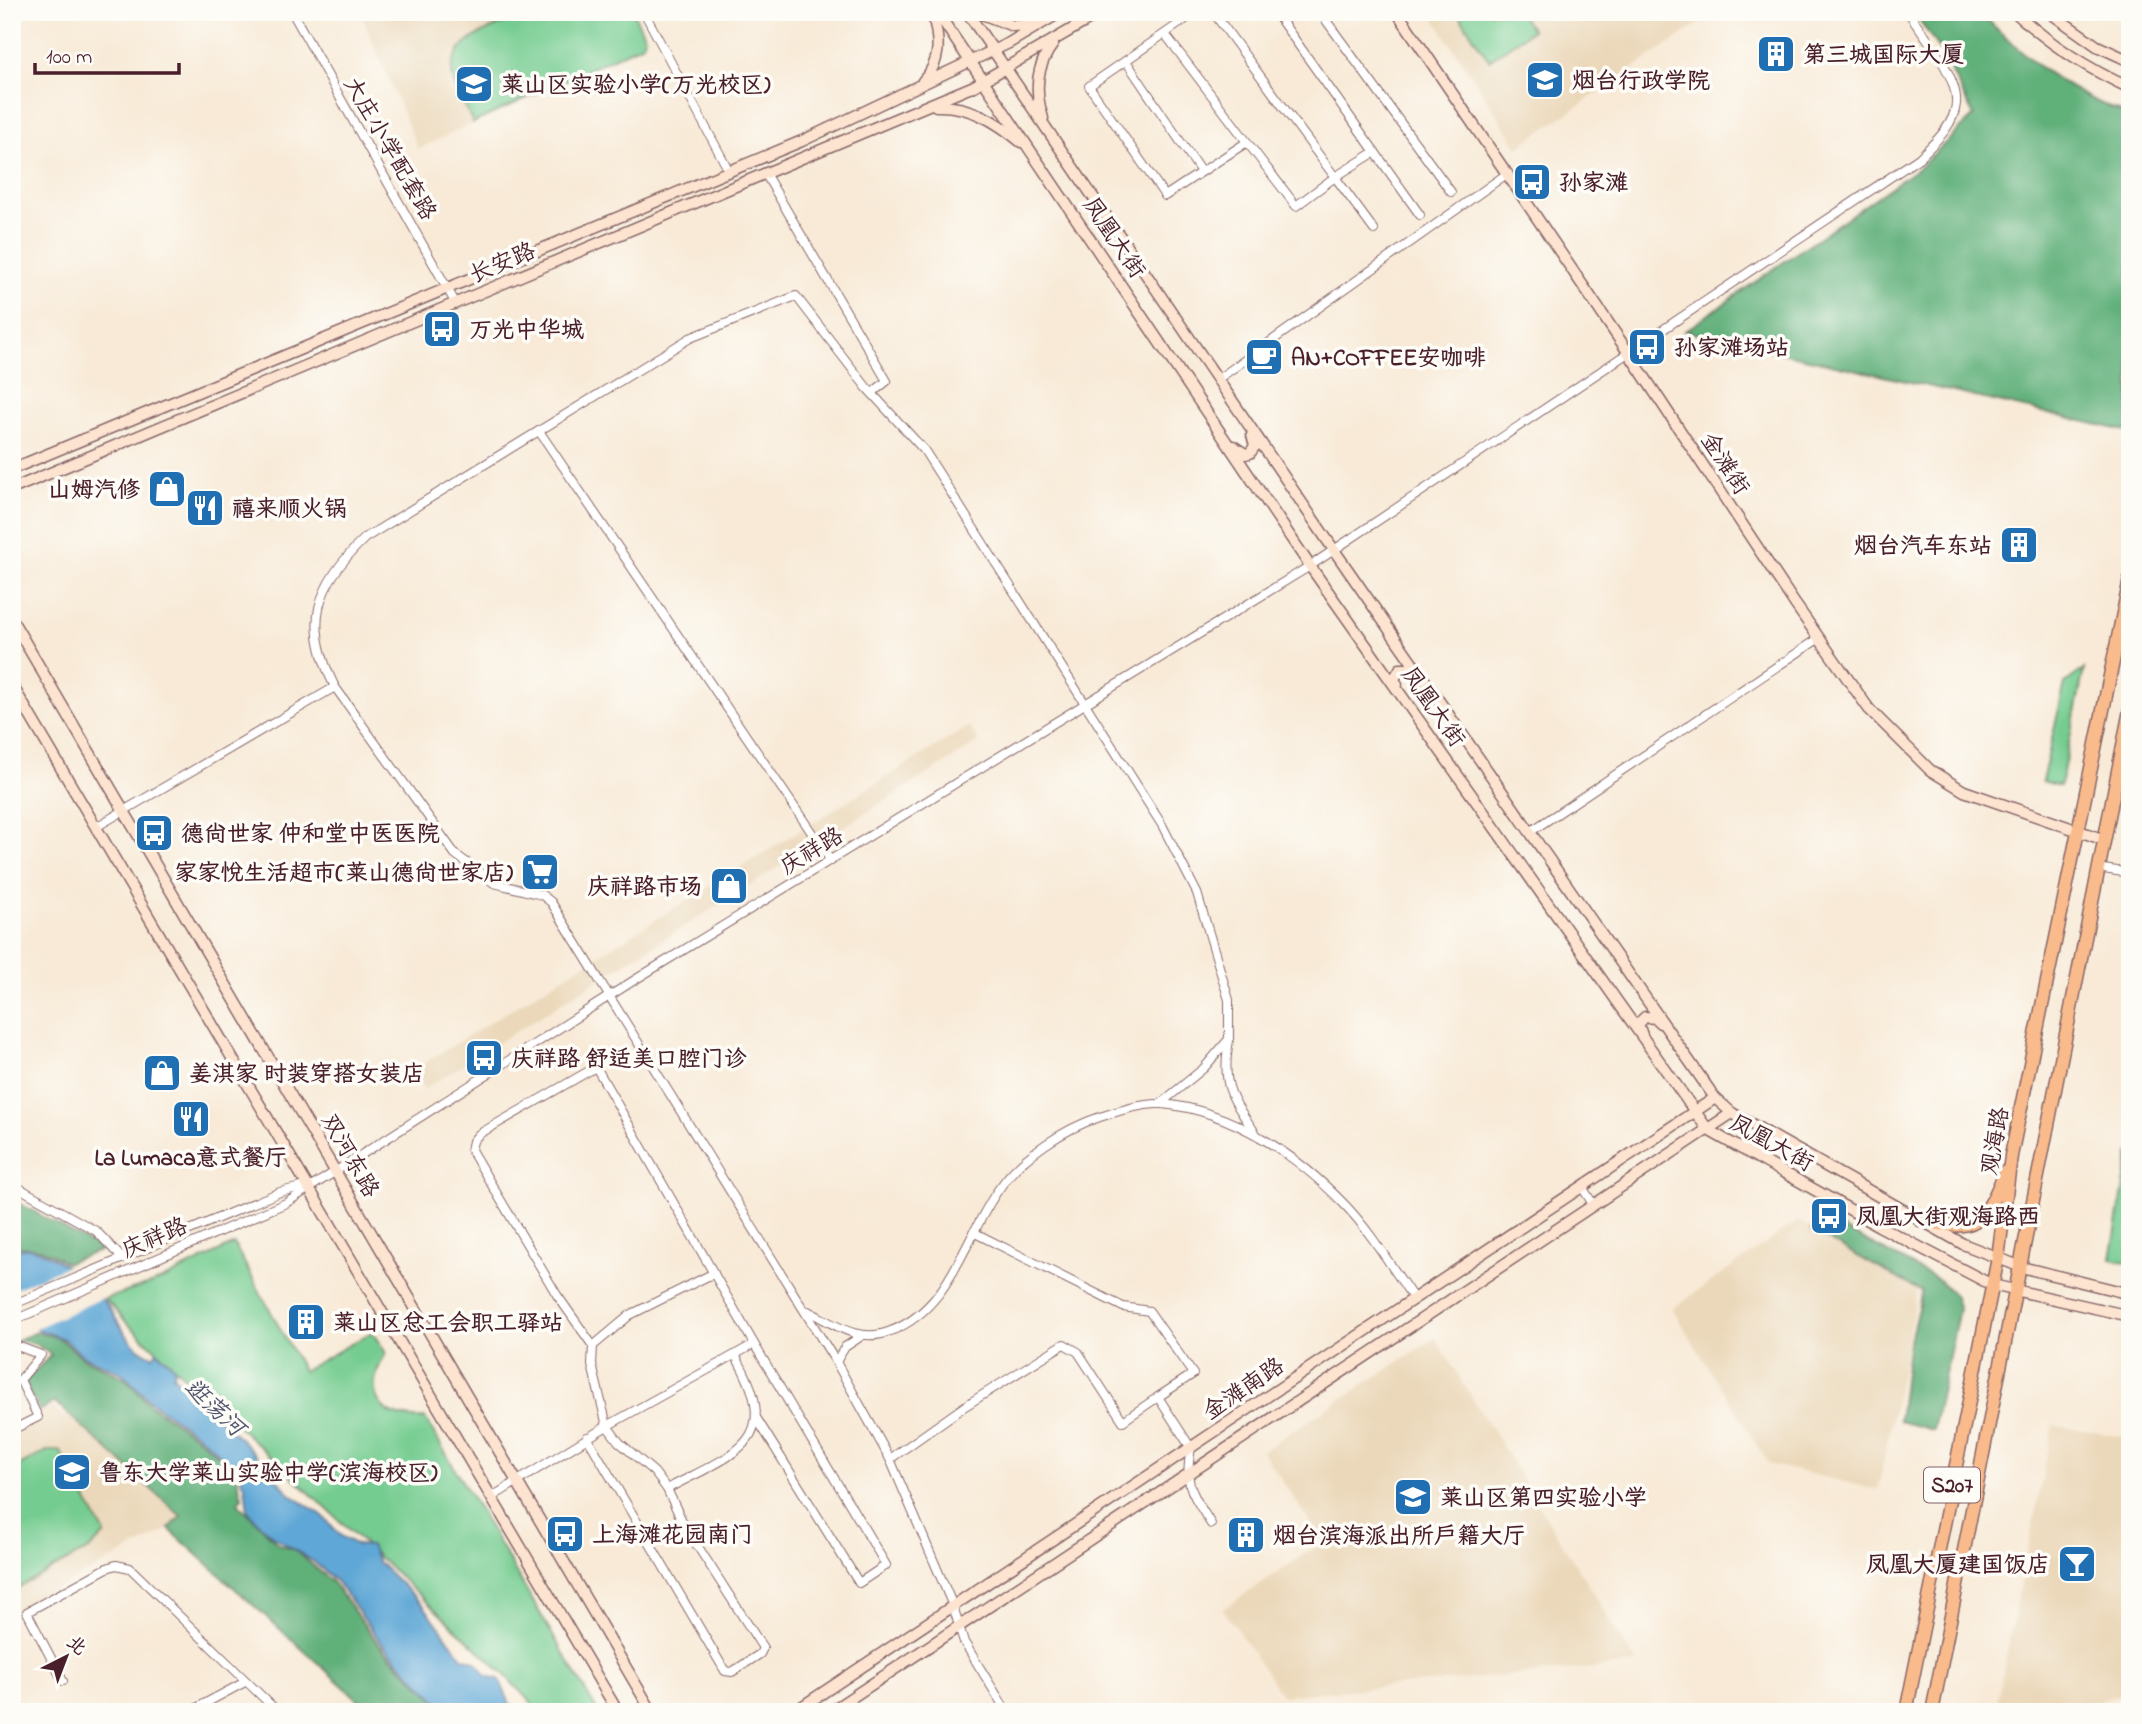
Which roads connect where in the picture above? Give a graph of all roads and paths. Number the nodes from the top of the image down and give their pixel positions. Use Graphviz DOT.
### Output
graph roads {
  1 [pos="292,12"];
  2 [pos="644,12"];
  3 [pos="934,12"];
  4 [pos="967,12"];
  5 [pos="977,12"];
  6 [pos="1060,12"];
  7 [pos="1102,12"];
  8 [pos="1196,12"];
  9 [pos="1213,12"];
  10 [pos="1275,12"];
  11 [pos="1321,12"];
  12 [pos="1398,12"];
  13 [pos="1908,12"];
  14 [pos="2015,12"];
  15 [pos="2049,12"];
  16 [pos="1045,21"];
  17 [pos="1165,34"];
  18 [pos="1057,39"];
  19 [pos="993,50"];
  20 [pos="970,61"];
  21 [pos="1126,61"];
  22 [pos="2130,61"];
  23 [pos="1007,69"];
  24 [pos="984,81"];
  25 [pos="919,85"];
  26 [pos="2130,89"];
  27 [pos="926,107"];
  28 [pos="1048,130"];
  29 [pos="1247,142"];
  30 [pos="1030,149"];
  31 [pos="1375,152"];
  32 [pos="729,171"];
  33 [pos="1201,172"];
  34 [pos="1508,173"];
  35 [pos="766,175"];
  36 [pos="1335,177"];
  37 [pos="1451,192"];
  38 [pos="1420,215"];
  39 [pos="1374,230"];
  40 [pos="448,288"];
  41 [pos="456,304"];
  42 [pos="1628,352"];
  43 [pos="1218,379"];
  44 [pos="872,393"];
  45 [pos="1242,415"];
  46 [pos="1216,425"];
  47 [pos="539,431"];
  48 [pos="12,469"];
  49 [pos="12,489"];
  50 [pos="1334,550"];
  51 [pos="1310,566"];
  52 [pos="2130,579"];
  53 [pos="12,620"];
  54 [pos="1818,639"];
  55 [pos="12,685"];
  56 [pos="335,687"];
  57 [pos="1429,687"];
  58 [pos="1407,704"];
  59 [pos="1085,706"];
  60 [pos="2130,710"];
  61 [pos="125,808"];
  62 [pos="96,827"];
  63 [pos="2078,829"];
  64 [pos="1530,832"];
  65 [pos="2102,839"];
  66 [pos="831,860"];
  67 [pos="2097,868"];
  68 [pos="2130,873"];
  69 [pos="609,996"];
  70 [pos="1671,1035"];
  71 [pos="1229,1039"];
  72 [pos="1652,1053"];
  73 [pos="1715,1098"];
  74 [pos="1160,1104"];
  75 [pos="1694,1113"];
  76 [pos="1732,1113"];
  77 [pos="1707,1130"];
  78 [pos="1257,1137"];
  79 [pos="2011,1156"];
  80 [pos="335,1170"];
  81 [pos="12,1184"];
  82 [pos="309,1186"];
  83 [pos="1582,1187"];
  84 [pos="1593,1204"];
  85 [pos="1920,1220"];
  86 [pos="973,1232"];
  87 [pos="1998,1258"];
  88 [pos="123,1259"];
  89 [pos="2021,1267"];
  90 [pos="714,1273"];
  91 [pos="1992,1285"];
  92 [pos="2016,1291"];
  93 [pos="2130,1294"];
  94 [pos="1415,1299"];
  95 [pos="12,1305"];
  96 [pos="806,1311"];
  97 [pos="2130,1316"];
  98 [pos="12,1321"];
  99 [pos="860,1337"];
  100 [pos="12,1344"];
  101 [pos="754,1345"];
  102 [pos="593,1346"];
  103 [pos="735,1355"];
  104 [pos="836,1362"];
  105 [pos="1158,1397"];
  106 [pos="757,1419"];
  107 [pos="607,1426"];
  108 [pos="12,1430"];
  109 [pos="587,1437"];
  110 [pos="1191,1448"];
  111 [pos="890,1459"];
  112 [pos="1186,1475"];
  113 [pos="518,1480"];
  114 [pos="667,1489"];
  115 [pos="492,1497"];
  116 [pos="1211,1524"];
  117 [pos="953,1606"];
  118 [pos="960,1625"];
  119 [pos="63,1681"];
  120 [pos="245,1682"];
  121 [pos="189,1712"];
  122 [pos="278,1712"];
  123 [pos="618,1712"];
  124 [pos="653,1712"];
  125 [pos="794,1712"];
  126 [pos="830,1712"];
  127 [pos="1007,1712"];
  128 [pos="1906,1712"];
  129 [pos="1932,1712"];
  1 -- 40 [label="street, 大庄小学配套路"];
  2 -- 32 [label="street"];
  3 -- 20 [label="street, 凤凰大街"];
  3 -- 25 [label="street"];
  4 -- 19 [label="street, 凤凰大街"];
  5 -- 16 [label="street"];
  6 -- 16 [label="street, 长安路"];
  7 -- 18 [label="street, 长安路"];
  8 -- 17 [label="street"];
  9 -- 36 [label="street"];
  10 -- 31 [label="street"];
  11 -- 37 [label="street"];
  12 -- 34 [label="street, 金滩街"];
  13 -- 42 [label="street, 庆祥路"];
  14 -- 26 [label="street"];
  15 -- 22 [label="street"];
  16 -- 19 [label="street, 长安路"];
  17 -- 21 [label="street"];
  17 -- 29 [label="street"];
  18 -- 23 [label="street, 长安路"];
  18 -- 28 [label="street"];
  19 -- 20 [label="street, 长安路"];
  19 -- 23 [label="street, 凤凰大街"];
  20 -- 24 [label="street, 凤凰大街"];
  20 -- 25 [label="street, 长安路"];
  21 -- 33 [label="street"];
  21 -- 33 [label="street"];
  23 -- 24 [label="street, 长安路"];
  23 -- 28 [label="street, 凤凰大街"];
  24 -- 27 [label="street, 长安路"];
  24 -- 30 [label="street, 凤凰大街"];
  25 -- 32 [label="street, 长安路"];
  27 -- 30 [label="street"];
  27 -- 35 [label="street, 长安路"];
  28 -- 43 [label="street, 凤凰大街"];
  29 -- 33 [label="street"];
  29 -- 36 [label="street"];
  30 -- 46 [label="street, 凤凰大街"];
  31 -- 36 [label="street"];
  31 -- 38 [label="street"];
  32 -- 40 [label="street, 长安路"];
  34 -- 42 [label="street, 金滩街"];
  34 -- 43 [label="street"];
  35 -- 41 [label="street, 长安路"];
  35 -- 44 [label="street"];
  36 -- 39 [label="street"];
  40 -- 41 [label="street, 大庄小学配套路"];
  40 -- 48 [label="street, 长安路"];
  41 -- 49 [label="street, 长安路"];
  42 -- 50 [label="street, 庆祥路"];
  42 -- 54 [label="street, 金滩街"];
  43 -- 45 [label="street, 凤凰大街"];
  44 -- 47 [label="street"];
  44 -- 59 [label="street"];
  45 -- 46 [label="street"];
  45 -- 50 [label="street, 凤凰大街"];
  46 -- 51 [label="street, 凤凰大街"];
  47 -- 56 [label="street"];
  47 -- 66 [label="street"];
  50 -- 51 [label="street, 庆祥路"];
  50 -- 57 [label="street, 凤凰大街"];
  51 -- 58 [label="street, 凤凰大街"];
  51 -- 59 [label="street, 庆祥路"];
  52 -- 63 [label="main road, 观海路 / S207"];
  53 -- 61 [label="street, 双河东路"];
  54 -- 63 [label="street, 金滩街"];
  54 -- 64 [label="street"];
  55 -- 62 [label="street"];
  56 -- 61 [label="street"];
  56 -- 69 [label="street"];
  57 -- 58 [label="street"];
  57 -- 64 [label="street, 凤凰大街"];
  58 -- 72 [label="street, 凤凰大街"];
  59 -- 66 [label="street, 庆祥路"];
  59 -- 71 [label="street"];
  60 -- 65 [label="main road, S207"];
  61 -- 62 [label="street"];
  61 -- 80 [label="street, 双河东路"];
  62 -- 82 [label="street"];
  63 -- 65 [label="street, 金滩街"];
  63 -- 79 [label="main road, 观海路 / S207"];
  64 -- 70 [label="street, 凤凰大街"];
  65 -- 67 [label="main road, S207"];
  66 -- 69 [label="street, 庆祥路"];
  67 -- 68 [label="street"];
  67 -- 89 [label="main road, S207"];
  69 -- 80 [label="street, 庆祥路"];
  69 -- 96 [label="street"];
  70 -- 72 [label="street"];
  70 -- 73 [label="street, 凤凰大街"];
  71 -- 74 [label="street"];
  71 -- 78 [label="street"];
  72 -- 75 [label="street, 凤凰大街"];
  73 -- 75 [label="street, 金滩南路"];
  73 -- 76 [label="street, 凤凰大街"];
  74 -- 78 [label="street"];
  74 -- 86 [label="street"];
  75 -- 77 [label="street, 凤凰大街"];
  75 -- 83 [label="street, 金滩南路"];
  76 -- 77 [label="street, 金滩南路"];
  76 -- 85 [label="street, 凤凰大街"];
  77 -- 84 [label="street, 金滩南路"];
  77 -- 91 [label="street, 凤凰大街"];
  78 -- 94 [label="street"];
  79 -- 85 [label="main road"];
  79 -- 87 [label="main road, 观海路 / S207"];
  80 -- 82 [label="street, 庆祥路"];
  80 -- 113 [label="street, 双河东路"];
  81 -- 88 [label="street"];
  82 -- 88 [label="street, 庆祥路"];
  82 -- 98 [label="street, 庆祥路"];
  82 -- 115 [label="street"];
  83 -- 84 [label="street"];
  83 -- 94 [label="street, 金滩南路"];
  84 -- 112 [label="street, 金滩南路"];
  85 -- 87 [label="street, 凤凰大街"];
  86 -- 99 [label="street"];
  86 -- 105 [label="street"];
  87 -- 89 [label="street, 凤凰大街"];
  87 -- 91 [label="main road, 观海路 / S207"];
  88 -- 95 [label="street, 庆祥路"];
  89 -- 92 [label="main road, S207"];
  89 -- 93 [label="street, 凤凰大街"];
  90 -- 101 [label="street"];
  90 -- 102 [label="street"];
  90 -- 102 [label="street"];
  91 -- 92 [label="street, 凤凰大街"];
  91 -- 128 [label="main road, 观海路 / S207"];
  92 -- 97 [label="street, 凤凰大街"];
  92 -- 129 [label="main road, S207"];
  94 -- 110 [label="street, 金滩南路"];
  96 -- 99 [label="street"];
  96 -- 104 [label="street"];
  99 -- 104 [label="street"];
  100 -- 108 [label="street"];
  101 -- 103 [label="street"];
  101 -- 106 [label="street"];
  102 -- 107 [label="street"];
  103 -- 106 [label="street"];
  103 -- 107 [label="street"];
  104 -- 111 [label="street"];
  105 -- 110 [label="street"];
  105 -- 111 [label="street"];
  106 -- 114 [label="street"];
  107 -- 109 [label="street"];
  107 -- 114 [label="street"];
  109 -- 113 [label="street"];
  109 -- 114 [label="street"];
  110 -- 112 [label="street"];
  110 -- 117 [label="street, 金滩南路"];
  111 -- 117 [label="street"];
  112 -- 116 [label="street"];
  112 -- 118 [label="street, 金滩南路"];
  113 -- 115 [label="street"];
  113 -- 124 [label="street, 双河东路"];
  115 -- 123 [label="street"];
  117 -- 118 [label="street"];
  117 -- 125 [label="street, 金滩南路"];
  118 -- 126 [label="street, 金滩南路"];
  118 -- 127 [label="street"];
  119 -- 120 [label="street"];
  120 -- 121 [label="street"];
  120 -- 122 [label="street"];
}
